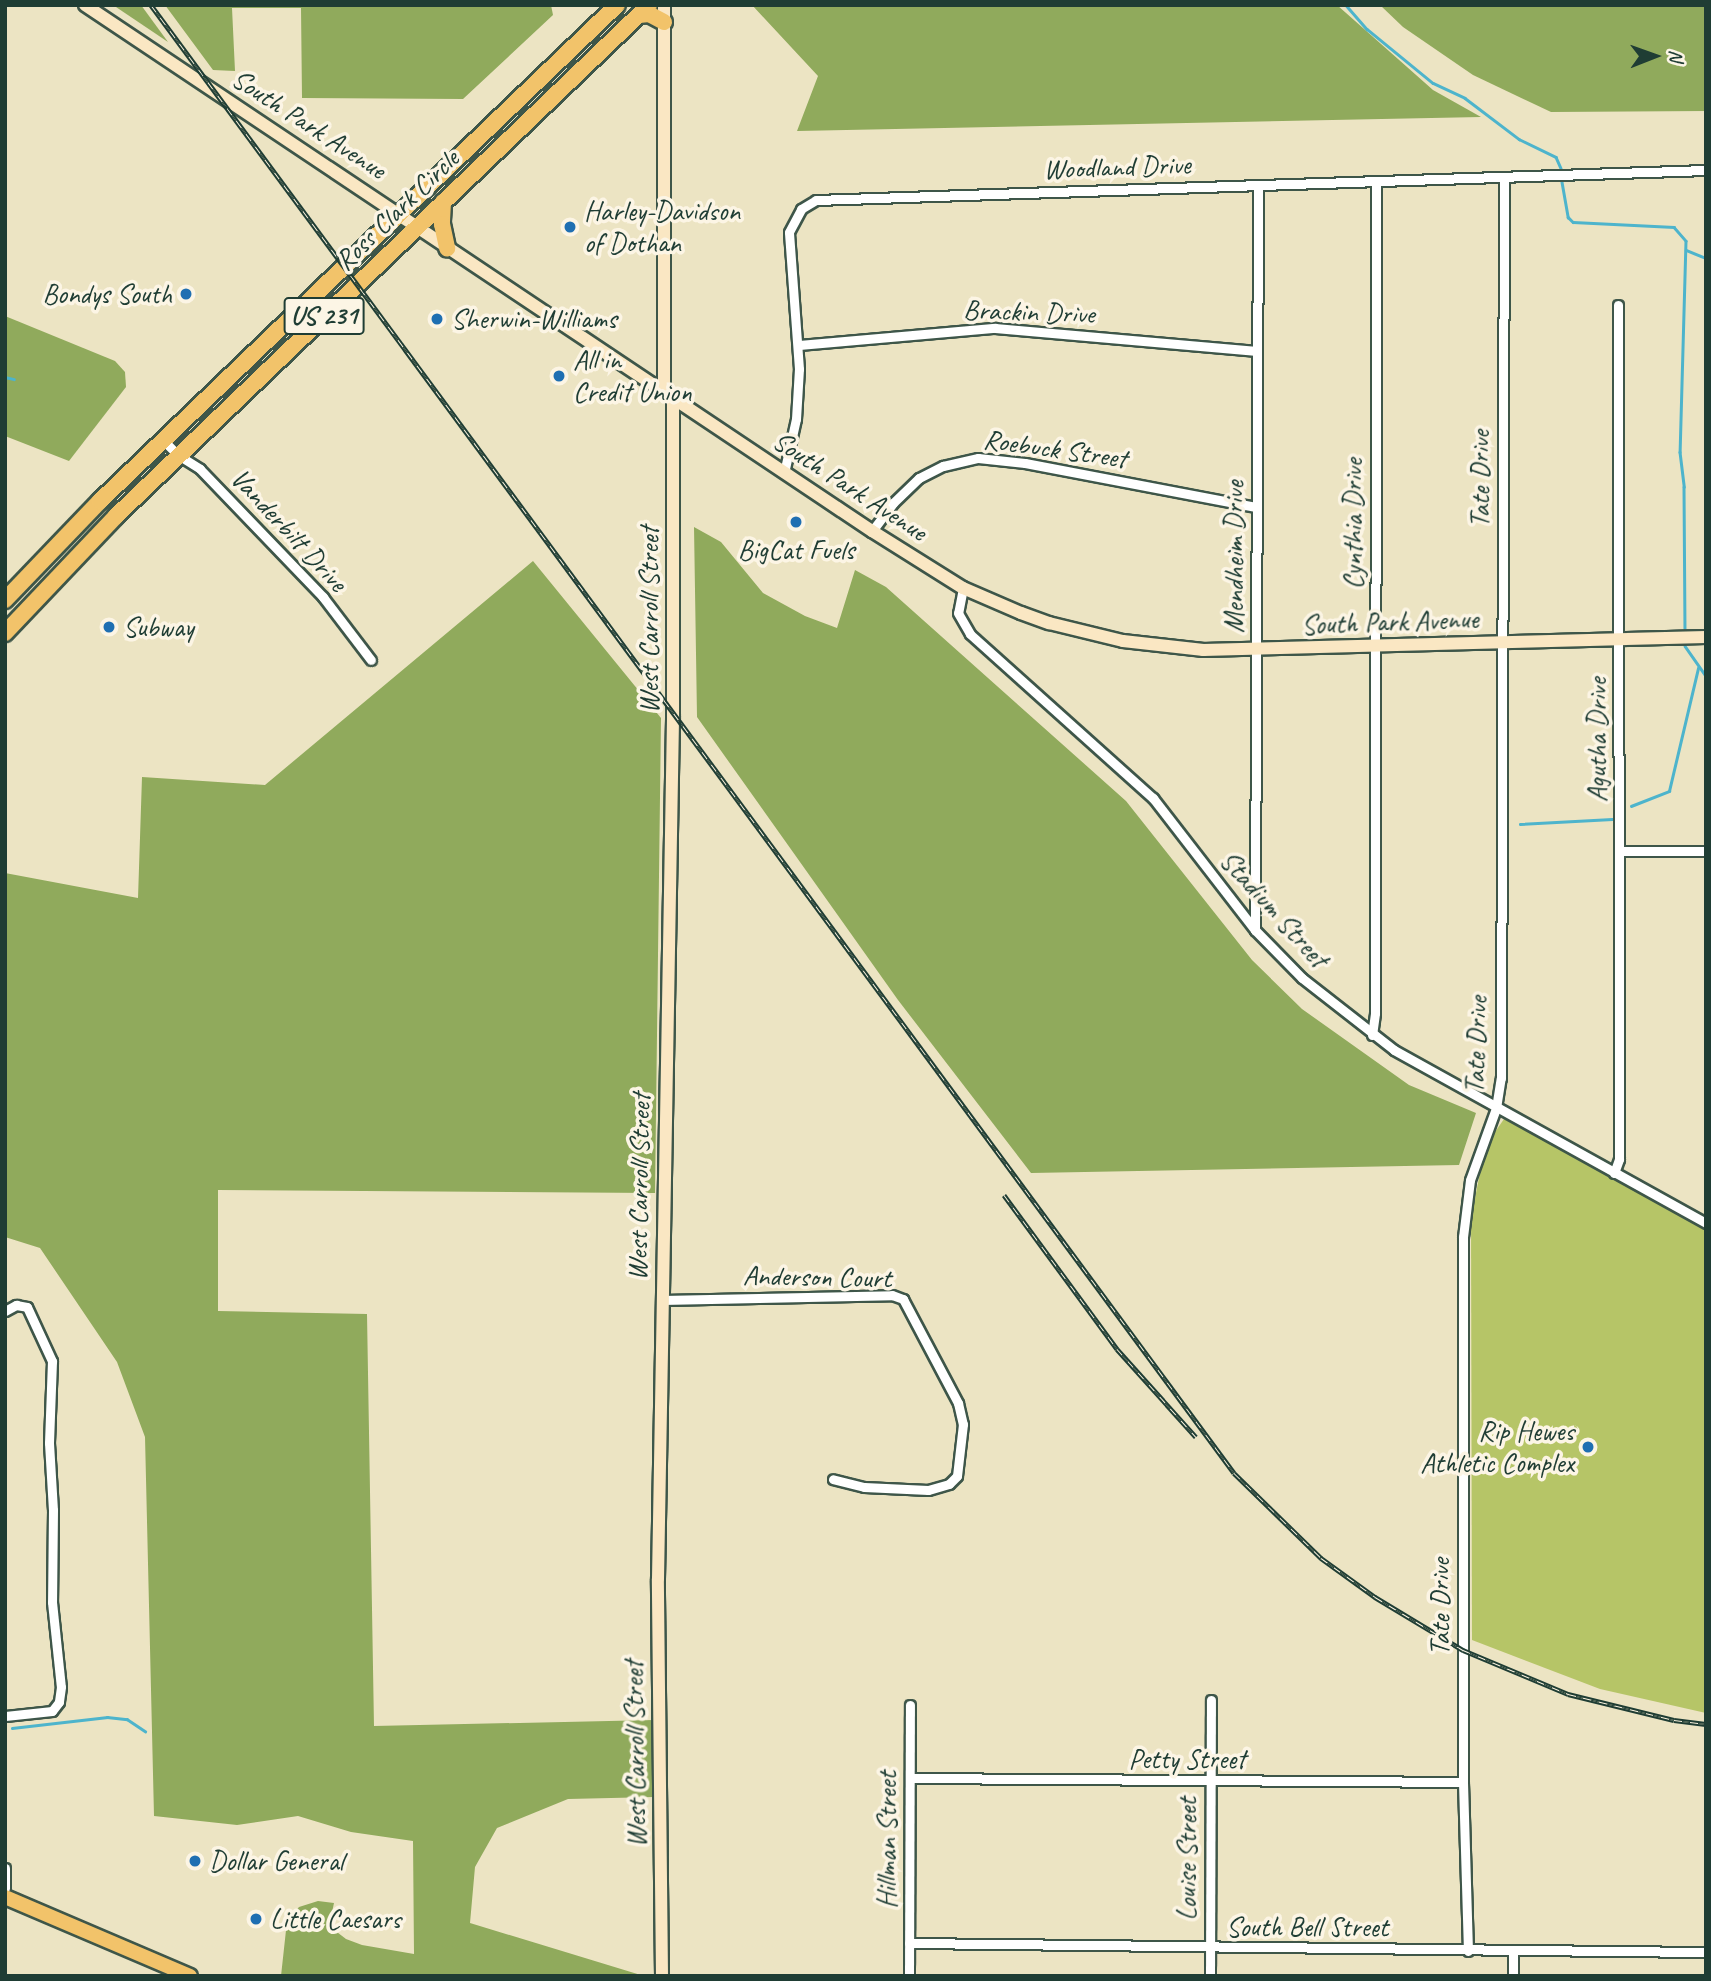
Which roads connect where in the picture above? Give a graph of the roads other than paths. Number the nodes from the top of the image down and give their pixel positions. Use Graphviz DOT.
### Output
graph roads {
  1 [pos="85,5"];
  2 [pos="617,5"];
  3 [pos="644,10"];
  4 [pos="664,14"];
  5 [pos="573,47"];
  6 [pos="589,63"];
  7 [pos="476,141"];
  8 [pos="491,156"];
  9 [pos="1706,170"];
  10 [pos="1504,177"];
  11 [pos="1376,181"];
  12 [pos="1258,185"];
  13 [pos="443,202"];
  14 [pos="399,214"];
  15 [pos="417,227"];
  16 [pos="447,247"];
  17 [pos="1618,305"];
  18 [pos="799,345"];
  19 [pos="1257,351"];
  20 [pos="668,395"];
  21 [pos="163,440"];
  22 [pos="178,455"];
  23 [pos="784,473"];
  24 [pos="1256,507"];
  25 [pos="872,531"];
  26 [pos="55,546"];
  27 [pos="71,561"];
  28 [pos="963,588"];
  29 [pos="5,600"];
  30 [pos="5,633"];
  31 [pos="1706,637"];
  32 [pos="1620,639"];
  33 [pos="1502,643"];
  34 [pos="1376,647"];
  35 [pos="1256,650"];
  36 [pos="371,660"];
  37 [pos="1620,851"];
  38 [pos="1706,851"];
  39 [pos="1255,930"];
  40 [pos="1372,1035"];
  41 [pos="1496,1108"];
  42 [pos="1614,1174"];
  43 [pos="1706,1223"];
  44 [pos="662,1300"];
  45 [pos="5,1311"];
  46 [pos="833,1479"];
  47 [pos="1211,1700"];
  48 [pos="910,1705"];
  49 [pos="5,1716"];
  50 [pos="910,1778"];
  51 [pos="1210,1782"];
  52 [pos="1463,1782"];
  53 [pos="5,1868"];
  54 [pos="5,1888"];
  55 [pos="5,1897"];
  56 [pos="909,1943"];
  57 [pos="1210,1949"];
  58 [pos="1468,1951"];
  59 [pos="1513,1951"];
  60 [pos="1706,1952"];
  61 [pos="190,1976"];
  62 [pos="662,1976"];
  63 [pos="909,1976"];
  64 [pos="1210,1976"];
  65 [pos="1513,1976"];
  1 -- 14 [label="street, South Park Avenue"];
  2 -- 5 [label="highway, Ross Clark Circle / US 231"];
  3 -- 4 [label="highway"];
  3 -- 6 [label="highway, Ross Clark Circle / US 231"];
  4 -- 20 [label="street, West Carroll Street"];
  5 -- 6 [label="highway"];
  5 -- 7 [label="highway, Ross Clark Circle / US 231"];
  6 -- 8 [label="highway, Ross Clark Circle / US 231"];
  7 -- 8 [label="highway"];
  7 -- 14 [label="highway, Ross Clark Circle / US 231"];
  8 -- 13 [label="highway, Ross Clark Circle / US 231"];
  9 -- 10 [label="street, Woodland Drive"];
  10 -- 11 [label="street, Woodland Drive"];
  10 -- 33 [label="street, Tate Drive"];
  11 -- 12 [label="street, Woodland Drive"];
  11 -- 34 [label="street, Cynthia Drive"];
  12 -- 18 [label="street, Woodland Drive"];
  12 -- 19 [label="street, Mendheim Drive"];
  13 -- 15 [label="highway, Ross Clark Circle / US 231"];
  13 -- 16 [label="highway"];
  14 -- 15 [label="street, South Park Avenue"];
  14 -- 21 [label="highway, Ross Clark Circle / US 231"];
  15 -- 16 [label="street, South Park Avenue"];
  15 -- 22 [label="highway, Ross Clark Circle / US 231"];
  16 -- 20 [label="street, South Park Avenue"];
  17 -- 32 [label="street, Agutha Drive"];
  18 -- 19 [label="street, Brackin Drive"];
  18 -- 23 [label="street, Woodland Drive"];
  19 -- 24 [label="street, Mendheim Drive"];
  20 -- 23 [label="street, South Park Avenue"];
  20 -- 44 [label="street, West Carroll Street"];
  21 -- 22 [label="street, Vanderbilt Drive"];
  21 -- 26 [label="highway, Ross Clark Circle / US 231"];
  22 -- 27 [label="highway, Ross Clark Circle / US 231"];
  22 -- 36 [label="street, Vanderbilt Drive"];
  23 -- 25 [label="street, South Park Avenue"];
  24 -- 25 [label="street, Roebuck Street"];
  24 -- 35 [label="street, Mendheim Drive"];
  25 -- 28 [label="street, South Park Avenue"];
  26 -- 27 [label="highway"];
  26 -- 29 [label="highway, Ross Clark Circle / US 231"];
  27 -- 30 [label="highway, Ross Clark Circle / US 231"];
  28 -- 35 [label="street, South Park Avenue"];
  28 -- 39 [label="street, Stadium Street"];
  31 -- 32 [label="street, South Park Avenue"];
  32 -- 33 [label="street, South Park Avenue"];
  32 -- 37 [label="street, Agutha Drive"];
  33 -- 34 [label="street, South Park Avenue"];
  33 -- 41 [label="street, Tate Drive"];
  34 -- 35 [label="street, South Park Avenue"];
  34 -- 40 [label="street, Cynthia Drive"];
  35 -- 39 [label="street, Mendheim Drive"];
  37 -- 38 [label="street"];
  37 -- 42 [label="street, Agutha Drive"];
  39 -- 40 [label="street, Stadium Street"];
  40 -- 41 [label="street, Stadium Street"];
  41 -- 42 [label="street, Stadium Street"];
  41 -- 52 [label="street, Tate Drive"];
  42 -- 43 [label="street, Stadium Street"];
  44 -- 46 [label="street, Anderson Court"];
  44 -- 62 [label="street, West Carroll Street"];
  45 -- 49 [label="street"];
  47 -- 51 [label="street, Louise Street"];
  48 -- 50 [label="street, Hillman Street"];
  50 -- 51 [label="street, Petty Street"];
  50 -- 56 [label="street, Hillman Street"];
  51 -- 52 [label="street, Petty Street"];
  51 -- 57 [label="street, Louise Street"];
  52 -- 58 [label="street, Tate Drive"];
  53 -- 54 [label="street"];
  55 -- 61 [label="main road"];
  56 -- 57 [label="street, South Bell Street"];
  56 -- 63 [label="street, Hillman Street"];
  57 -- 58 [label="street, South Bell Street"];
  57 -- 64 [label="street, Louise Street"];
  58 -- 59 [label="street, South Bell Street"];
  59 -- 60 [label="street, South Bell Street"];
  59 -- 65 [label="street"];
}
